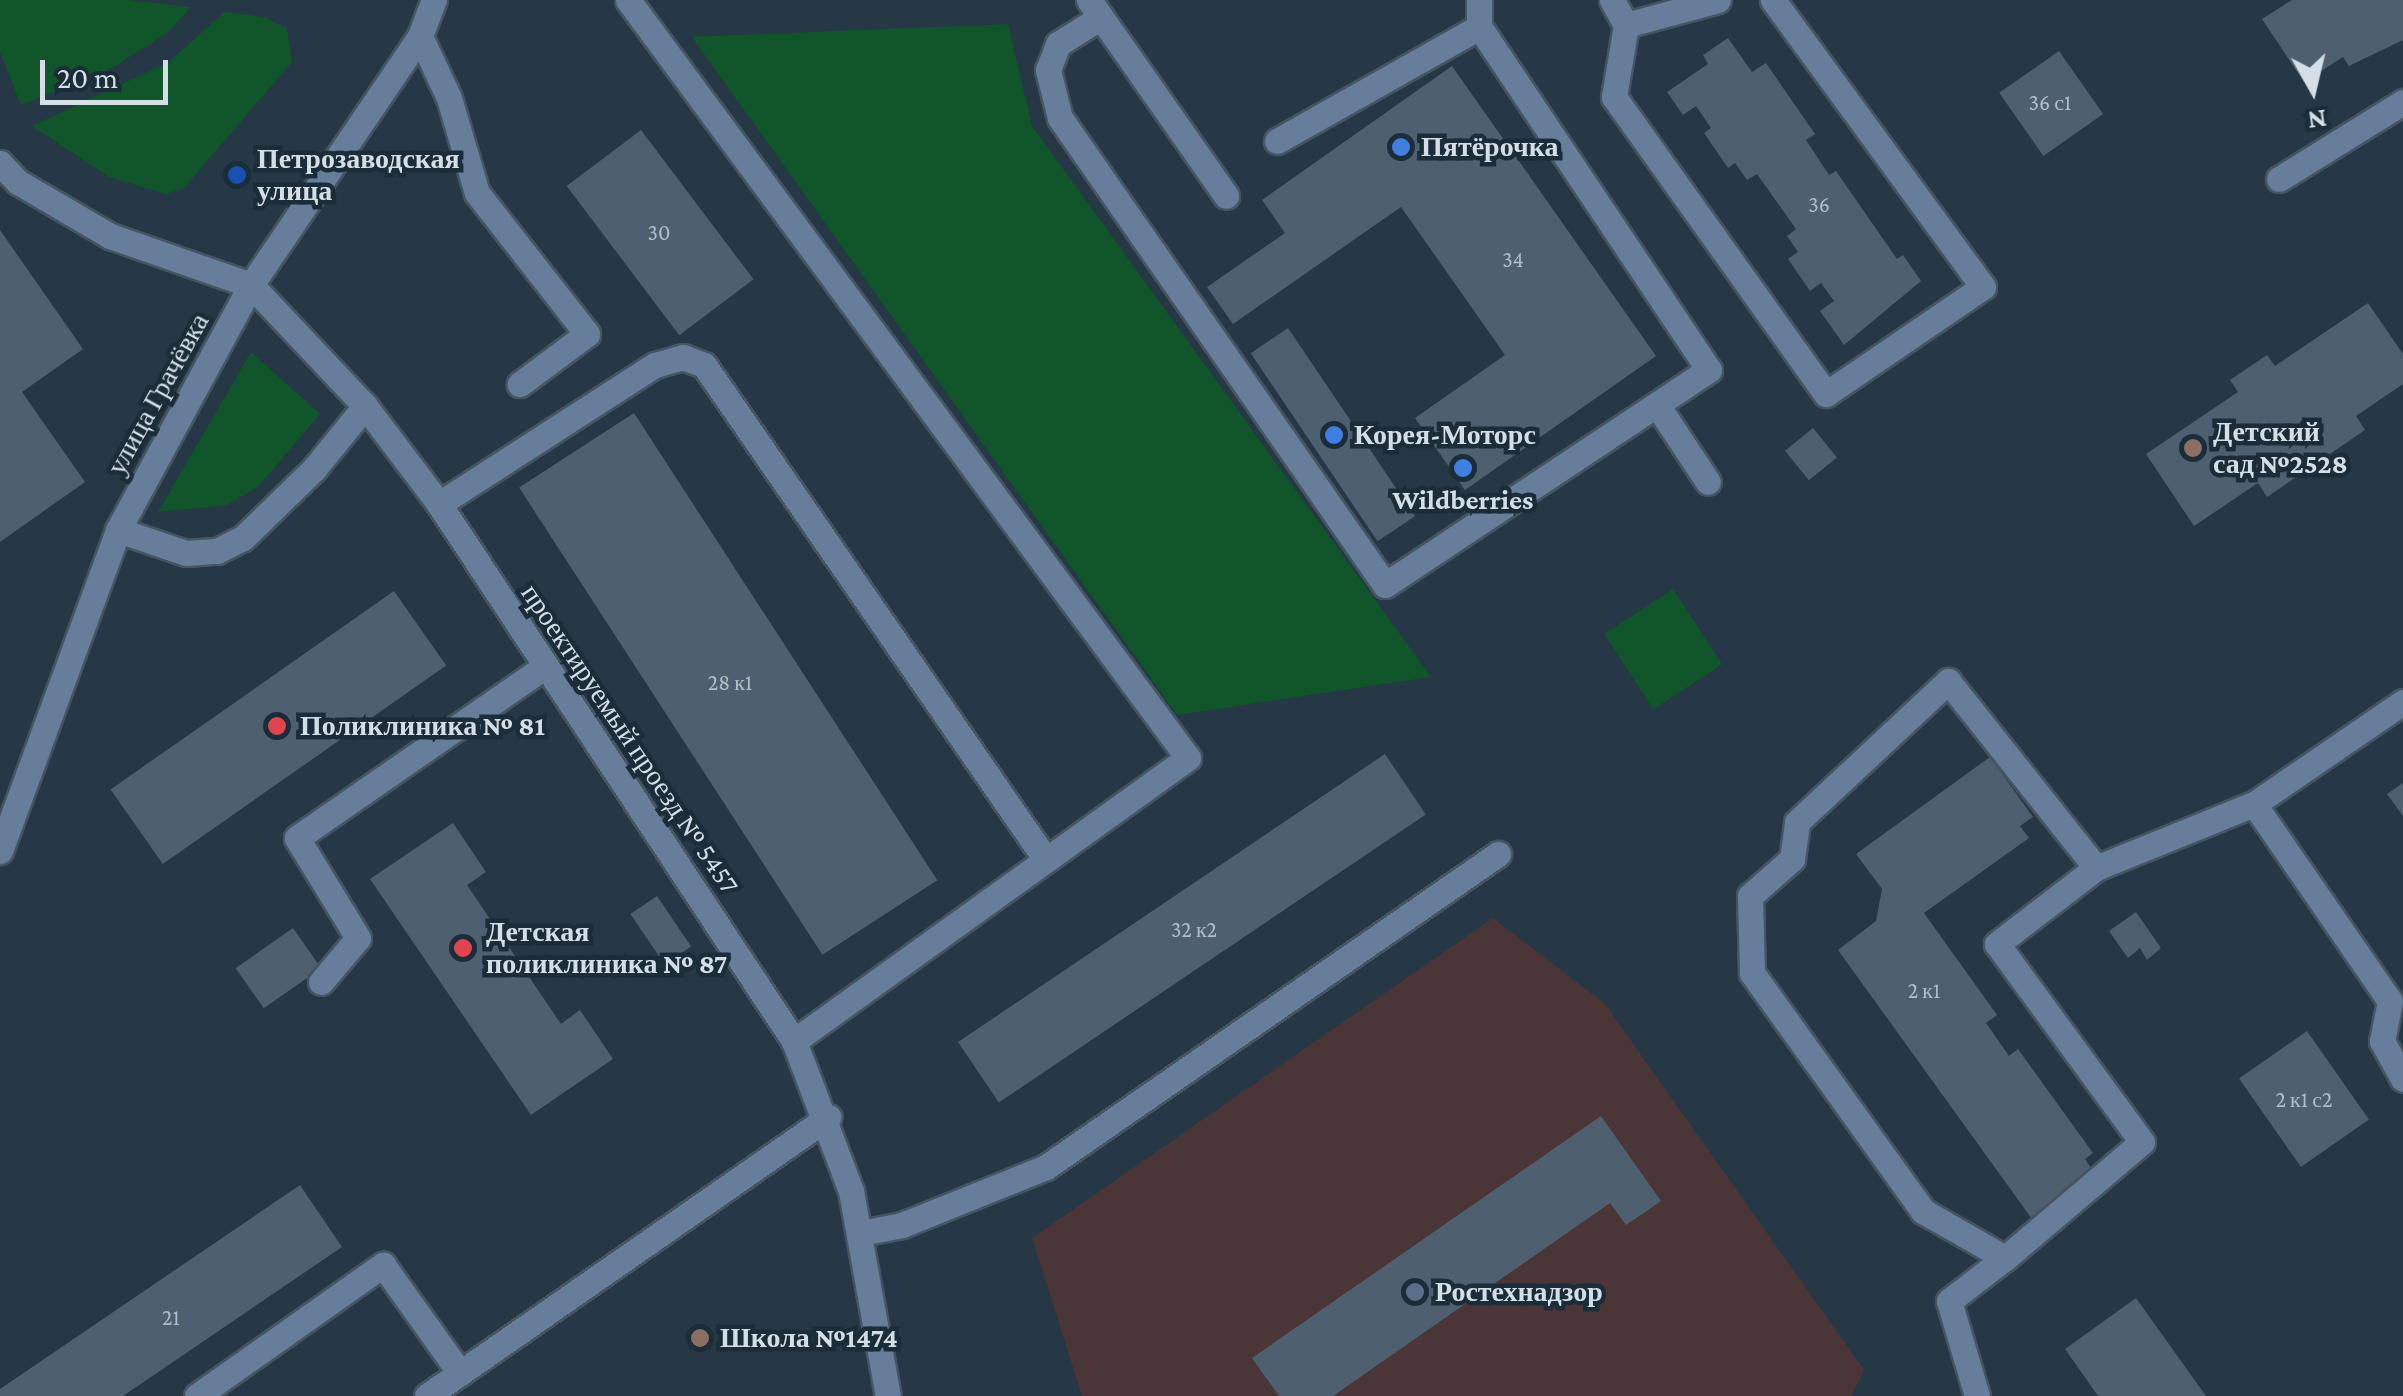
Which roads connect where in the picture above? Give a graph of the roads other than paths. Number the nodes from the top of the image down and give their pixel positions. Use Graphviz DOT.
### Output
graph roads {
  1 [pos="434,0"];
  2 [pos="628,0"];
  3 [pos="1479,0"];
  4 [pos="1612,0"];
  5 [pos="1718,0"];
  6 [pos="1773,0"];
  7 [pos="1095,8"];
  8 [pos="1626,25"];
  9 [pos="1479,27"];
  10 [pos="420,36"];
  11 [pos="2403,102"];
  12 [pos="1277,141"];
  13 [pos="0,163"];
  14 [pos="2279,179"];
  15 [pos="1226,196"];
  16 [pos="251,285"];
  17 [pos="520,384"];
  18 [pos="1657,404"];
  19 [pos="365,406"];
  20 [pos="1708,482"];
  21 [pos="439,504"];
  22 [pos="118,530"];
  23 [pos="545,666"];
  24 [pos="2403,702"];
  25 [pos="2254,804"];
  26 [pos="0,851"];
  27 [pos="1498,854"];
  28 [pos="1044,857"];
  29 [pos="2096,868"];
  30 [pos="321,982"];
  31 [pos="2396,996"];
  32 [pos="794,1041"];
  33 [pos="2403,1079"];
  34 [pos="828,1117"];
  35 [pos="861,1233"];
  36 [pos="2004,1258"];
  37 [pos="460,1373"];
  38 [pos="197,1396"];
  39 [pos="427,1396"];
  40 [pos="888,1396"];
  41 [pos="1977,1396"];
  1 -- 10 [label="street, улица Грачёвка"];
  2 -- 28 [label="street"];
  3 -- 9 [label="street"];
  4 -- 8 [label="street"];
  5 -- 8 [label="street"];
  6 -- 8 [label="street"];
  7 -- 15 [label="street"];
  7 -- 18 [label="street"];
  9 -- 12 [label="street"];
  9 -- 18 [label="street"];
  10 -- 16 [label="street, улица Грачёвка"];
  10 -- 17 [label="street"];
  11 -- 14 [label="street"];
  13 -- 16 [label="street"];
  16 -- 19 [label="street, проектируемый проезд № 5457"];
  16 -- 22 [label="street, улица Грачёвка"];
  18 -- 20 [label="street"];
  19 -- 21 [label="street, проектируемый проезд № 5457"];
  19 -- 22 [label="street"];
  21 -- 23 [label="street, проектируемый проезд № 5457"];
  21 -- 28 [label="street"];
  22 -- 26 [label="street, улица Грачёвка"];
  23 -- 30 [label="street"];
  23 -- 32 [label="street, проектируемый проезд № 5457"];
  24 -- 25 [label="street"];
  25 -- 29 [label="street"];
  25 -- 31 [label="street"];
  27 -- 35 [label="street"];
  28 -- 32 [label="street"];
  29 -- 36 [label="street"];
  29 -- 36 [label="street"];
  31 -- 33 [label="street"];
  32 -- 34 [label="street, проектируемый проезд № 5457"];
  34 -- 35 [label="street, проектируемый проезд № 5457"];
  34 -- 37 [label="street"];
  35 -- 40 [label="street, проектируемый проезд № 5457"];
  36 -- 41 [label="street"];
  37 -- 38 [label="street"];
  37 -- 39 [label="street"];
}
